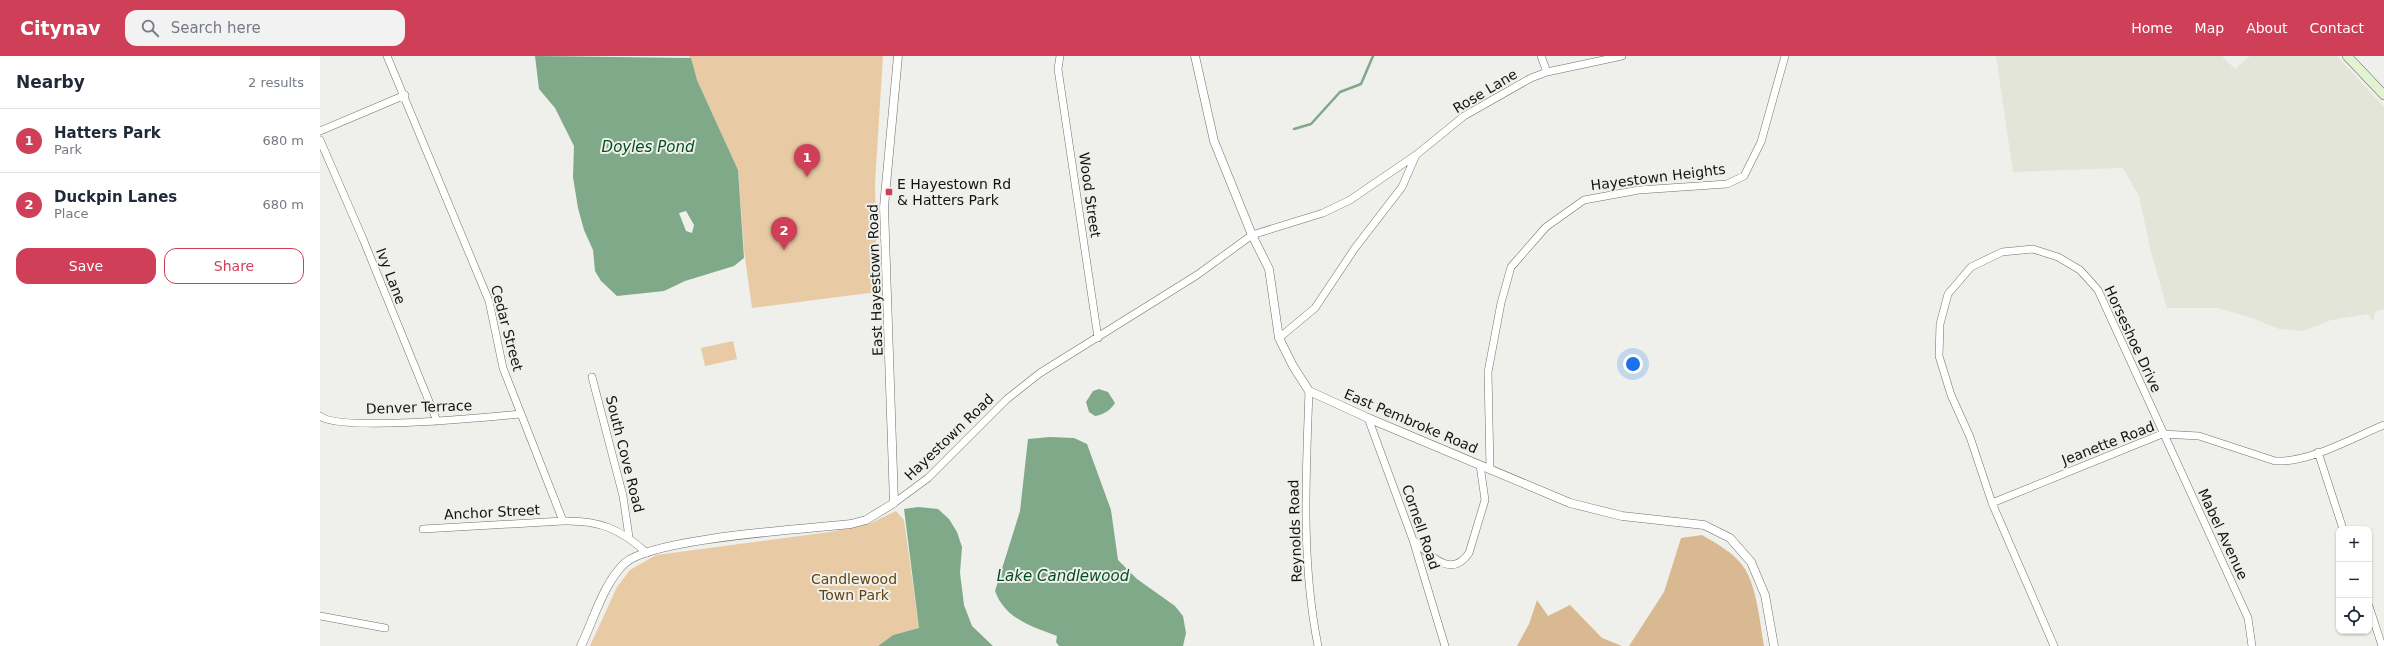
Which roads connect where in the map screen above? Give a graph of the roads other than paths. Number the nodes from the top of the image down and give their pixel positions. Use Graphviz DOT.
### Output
graph roads {
  1 [pos="387,56"];
  2 [pos="898,56"];
  3 [pos="1060,56"];
  4 [pos="1195,56"];
  5 [pos="1541,56"];
  6 [pos="1622,56"];
  7 [pos="1785,56"];
  8 [pos="2348,56"];
  9 [pos="1546,72"];
  10 [pos="404,95"];
  11 [pos="2384,95"];
  12 [pos="320,131"];
  13 [pos="320,140"];
  14 [pos="1416,155"];
  15 [pos="1252,235"];
  16 [pos="1098,338"];
  17 [pos="1279,338"];
  18 [pos="592,377"];
  19 [pos="1309,391"];
  20 [pos="520,414"];
  21 [pos="320,416"];
  22 [pos="1368,418"];
  23 [pos="437,421"];
  24 [pos="2384,425"];
  25 [pos="2162,434"];
  26 [pos="2318,452"];
  27 [pos="1480,465"];
  28 [pos="1490,469"];
  29 [pos="894,503"];
  30 [pos="1992,503"];
  31 [pos="563,521"];
  32 [pos="2342,526"];
  33 [pos="423,529"];
  34 [pos="629,537"];
  35 [pos="1413,540"];
  36 [pos="647,553"];
  37 [pos="2372,615"];
  38 [pos="320,616"];
  39 [pos="384,628"];
  40 [pos="581,646"];
  41 [pos="1318,646"];
  42 [pos="1444,646"];
  43 [pos="1774,646"];
  44 [pos="2054,646"];
  45 [pos="2252,646"];
  46 [pos="2382,646"];
  1 -- 10 [label="street, Cedar Street"];
  2 -- 29 [label="street, East Hayestown Road"];
  3 -- 16 [label="street, Wood Street"];
  4 -- 15 [label="street"];
  5 -- 9 [label="street"];
  6 -- 9 [label="street, Rose Lane"];
  7 -- 28 [label="street, Hayestown Heights"];
  8 -- 11 [label="main road"];
  9 -- 14 [label="street, Rose Lane"];
  10 -- 12 [label="street"];
  10 -- 20 [label="street, Cedar Street"];
  13 -- 23 [label="street, Ivy Lane"];
  14 -- 15 [label="street, Rose Lane"];
  14 -- 17 [label="street, Rose Lane"];
  15 -- 16 [label="street, Hayestown Road"];
  15 -- 17 [label="street"];
  16 -- 29 [label="street, Hayestown Road"];
  17 -- 19 [label="street"];
  18 -- 34 [label="street, South Cove Road"];
  19 -- 22 [label="street, East Pembroke Road"];
  19 -- 41 [label="street, Reynolds Road"];
  20 -- 23 [label="street, Denver Terrace"];
  20 -- 31 [label="street, Cedar Street"];
  21 -- 23 [label="street, Denver Terrace"];
  22 -- 27 [label="street, East Pembroke Road"];
  22 -- 35 [label="street, Cornell Road"];
  24 -- 26 [label="street, Jeanette Road"];
  25 -- 26 [label="street, Jeanette Road"];
  25 -- 30 [label="street, Jeanette Road"];
  25 -- 30 [label="street, Horseshoe Drive"];
  25 -- 45 [label="street, Mabel Avenue"];
  26 -- 32 [label="street"];
  27 -- 28 [label="street, East Pembroke Road"];
  27 -- 35 [label="street"];
  28 -- 43 [label="street, East Pembroke Road"];
  29 -- 36 [label="street, Hayestown Road"];
  30 -- 44 [label="street"];
  31 -- 33 [label="street, Anchor Street"];
  31 -- 34 [label="street"];
  34 -- 36 [label="street"];
  35 -- 42 [label="street, Cornell Road"];
  36 -- 40 [label="street, Hayestown Road"];
  37 -- 46 [label="street"];
  38 -- 39 [label="street"];
}
